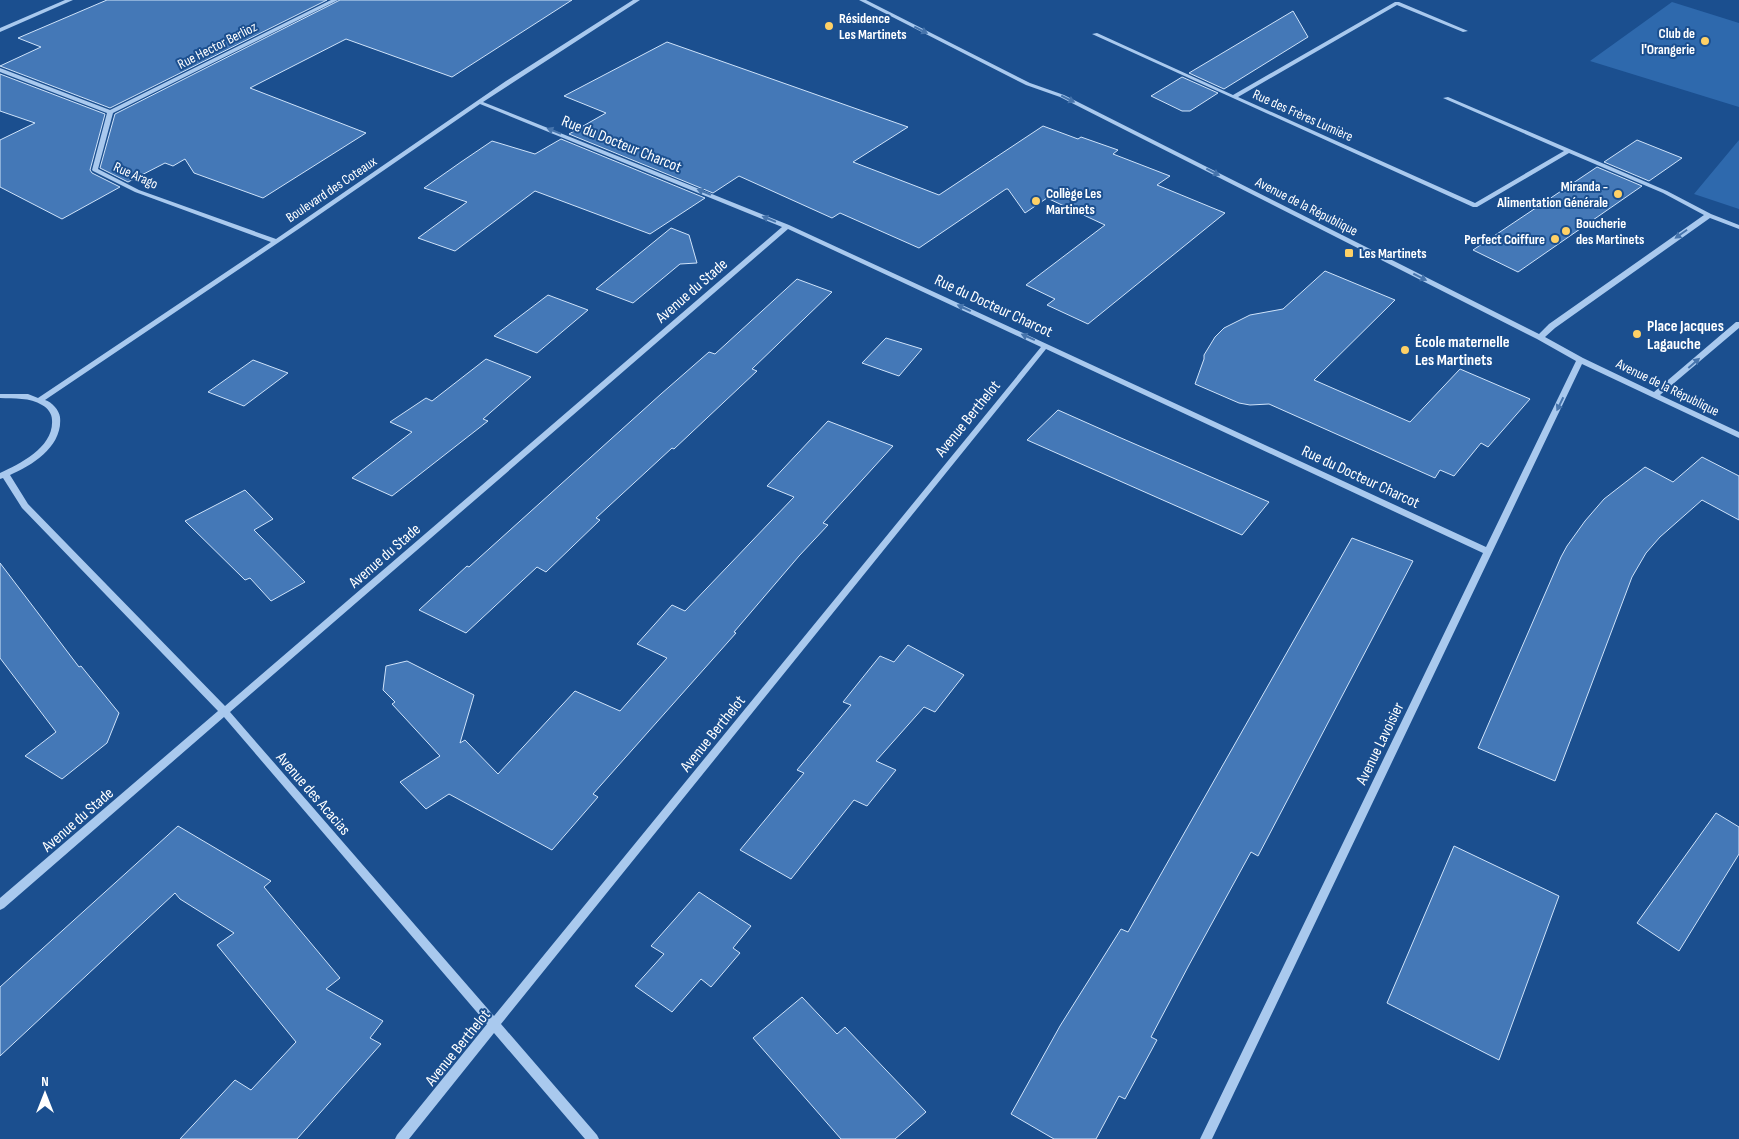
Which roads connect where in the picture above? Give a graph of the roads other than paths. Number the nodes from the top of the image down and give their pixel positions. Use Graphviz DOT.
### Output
graph roads {
  1 [pos="70,0"];
  2 [pos="335,0"];
  3 [pos="637,0"];
  4 [pos="862,0"];
  5 [pos="0,30"];
  6 [pos="1465,31"];
  7 [pos="1095,34"];
  8 [pos="0,70"];
  9 [pos="1233,97"];
  10 [pos="1446,98"];
  11 [pos="479,102"];
  12 [pos="110,112"];
  13 [pos="1568,152"];
  14 [pos="1709,215"];
  15 [pos="787,226"];
  16 [pos="1739,227"];
  17 [pos="276,241"];
  18 [pos="1739,324"];
  19 [pos="1540,337"];
  20 [pos="1046,345"];
  21 [pos="1580,360"];
  22 [pos="1656,394"];
  23 [pos="0,396"];
  24 [pos="40,400"];
  25 [pos="1739,435"];
  26 [pos="2,475"];
  27 [pos="1489,552"];
  28 [pos="225,712"];
  29 [pos="0,905"];
  30 [pos="494,1026"];
  31 [pos="402,1139"];
  32 [pos="592,1139"];
  33 [pos="1206,1139"];
  1 -- 5 [label="street"];
  2 -- 12 [label="street, Rue Hector Berlioz"];
  3 -- 11 [label="street, Boulevard des Coteaux"];
  4 -- 19 [label="street, Avenue de la République, one-way"];
  6 -- 9 [label="street, Rue des Frères Lumière"];
  7 -- 9 [label="street"];
  8 -- 12 [label="street"];
  9 -- 13 [label="street, Rue des Frères Lumière"];
  10 -- 13 [label="street"];
  15 -- 11 [label="street, Rue du Docteur Charcot, one-way"];
  11 -- 17 [label="street, Boulevard des Coteaux"];
  12 -- 17 [label="street, Rue Arago"];
  13 -- 14 [label="street"];
  14 -- 16 [label="street"];
  14 -- 19 [label="street, one-way"];
  20 -- 15 [label="street, Rue du Docteur Charcot, one-way"];
  15 -- 28 [label="street, Avenue du Stade"];
  17 -- 24 [label="street, Boulevard des Coteaux"];
  22 -- 18 [label="street, one-way"];
  19 -- 21 [label="street, Avenue de la République"];
  20 -- 27 [label="street, Rue du Docteur Charcot"];
  20 -- 30 [label="street, Avenue Berthelot"];
  21 -- 22 [label="street, Avenue de la République"];
  21 -- 27 [label="street, Avenue Lavoisier, one-way"];
  22 -- 25 [label="street, Avenue de la République"];
  23 -- 24 [label="street"];
  24 -- 26 [label="street"];
  26 -- 28 [label="street, Avenue des Acacias"];
  27 -- 33 [label="street, Avenue Lavoisier"];
  28 -- 29 [label="street, Avenue du Stade"];
  28 -- 30 [label="street, Avenue des Acacias"];
  30 -- 31 [label="street, Avenue Berthelot"];
  30 -- 32 [label="street, Avenue des Acacias"];
}
